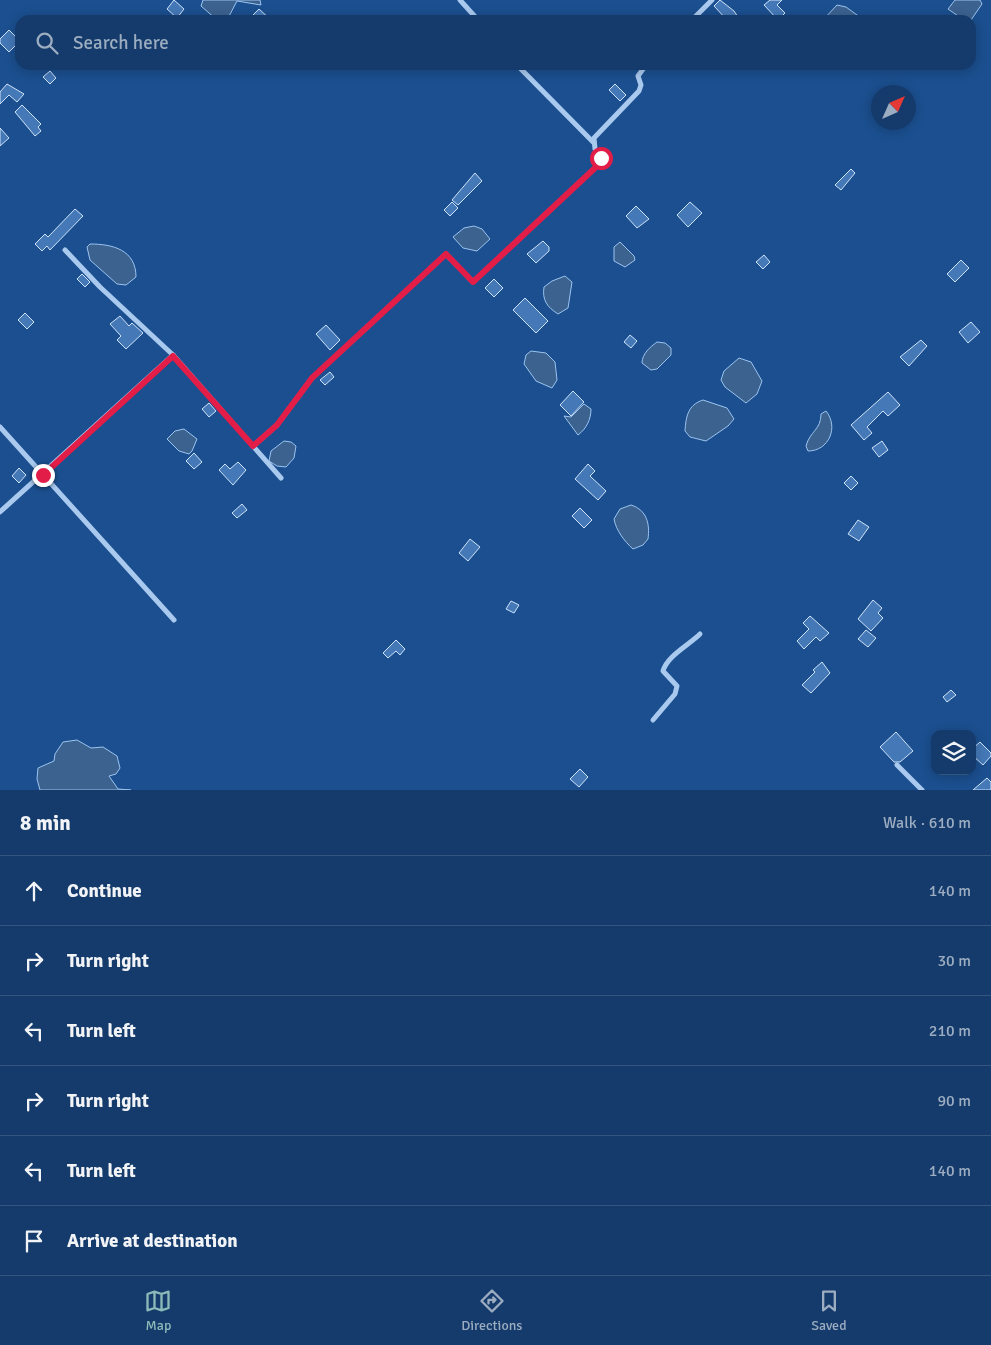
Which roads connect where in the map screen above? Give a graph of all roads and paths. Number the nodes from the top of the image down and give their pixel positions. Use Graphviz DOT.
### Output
graph roads {
  1 [pos="460,0"];
  2 [pos="712,0"];
  3 [pos="474,15"];
  4 [pos="697,15"];
  5 [pos="523,70"];
  6 [pos="642,70"];
  7 [pos="594,143"];
  8 [pos="65,250"];
  9 [pos="173,356"];
  10 [pos="0,428"];
  11 [pos="253,446"];
  12 [pos="43,475"];
  13 [pos="281,478"];
  14 [pos="0,512"];
  15 [pos="174,620"];
  16 [pos="700,634"];
  17 [pos="653,720"];
  18 [pos="897,765"];
  19 [pos="922,790"];
  1 -- 3 [label="street"];
  2 -- 4 [label="street"];
  5 -- 7 [label="street"];
  6 -- 7 [label="street"];
  7 -- 11 [label="street"];
  8 -- 9 [label="street"];
  9 -- 11 [label="street"];
  9 -- 12 [label="street"];
  10 -- 12 [label="street"];
  11 -- 13 [label="street"];
  12 -- 14 [label="street"];
  12 -- 15 [label="street"];
  16 -- 17 [label="street"];
  18 -- 19 [label="street"];
}
